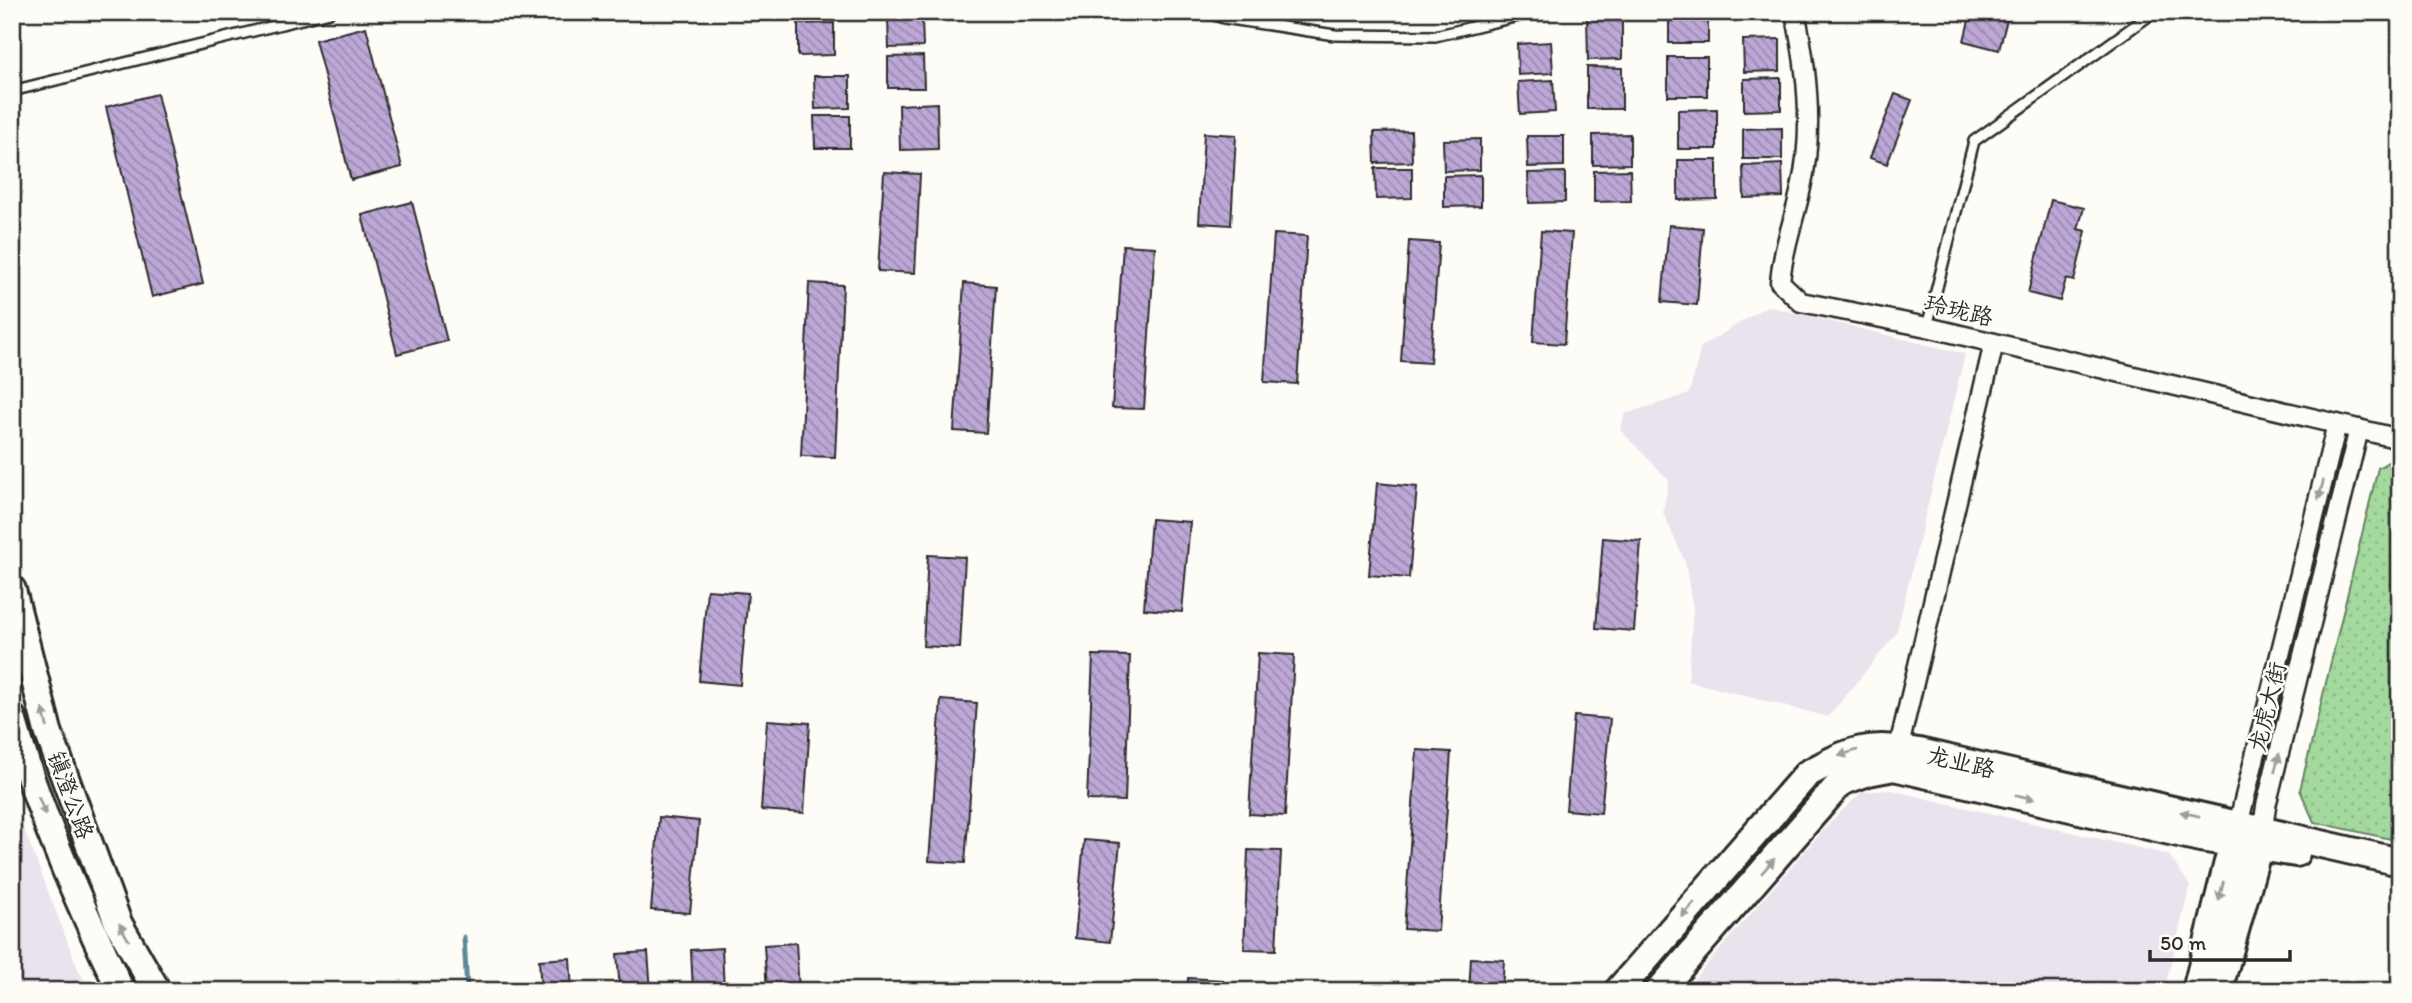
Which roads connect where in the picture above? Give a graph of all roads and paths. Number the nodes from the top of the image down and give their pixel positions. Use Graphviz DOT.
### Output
graph roads {
  1 [pos="330,12"];
  2 [pos="1204,12"];
  3 [pos="1535,12"];
  4 [pos="1795,12"];
  5 [pos="2154,12"];
  6 [pos="12,91"];
  7 [pos="1927,327"];
  8 [pos="1994,343"];
  9 [pos="2337,424"];
  10 [pos="2359,429"];
  11 [pos="2400,439"];
  12 [pos="12,590"];
  13 [pos="12,718"];
  14 [pos="1897,758"];
  15 [pos="18,762"];
  16 [pos="2248,836"];
  17 [pos="2400,862"];
  18 [pos="2400,876"];
  19 [pos="121,991"];
  20 [pos="158,991"];
  21 [pos="1619,991"];
  22 [pos="1659,991"];
  23 [pos="2196,991"];
  24 [pos="2218,991"];
  1 -- 6 [label="lane"];
  2 -- 3 [label="lane"];
  4 -- 7 [label="street, 玲珑路"];
  5 -- 7 [label="lane"];
  7 -- 8 [label="street, 玲珑路"];
  8 -- 9 [label="street, 玲珑路"];
  8 -- 14 [label="street"];
  9 -- 10 [label="street, 玲珑路"];
  9 -- 16 [label="street, 龙虎大街, one-way"];
  10 -- 11 [label="street, 玲珑路"];
  16 -- 10 [label="street, 龙虎大街, one-way"];
  20 -- 12 [label="street, 镇澄公路, one-way"];
  13 -- 15 [label="street, 镇澄公路"];
  14 -- 16 [label="street, 龙业路"];
  14 -- 21 [label="street, 龙业路, one-way"];
  22 -- 14 [label="street, 龙业路, one-way"];
  15 -- 19 [label="street, 镇澄公路, one-way"];
  16 -- 17 [label="street, 龙业路"];
  16 -- 18 [label="street, 龙业路"];
  16 -- 23 [label="street, 龙虎大街, one-way"];
  16 -- 24 [label="street, 龙虎大街"];
}
